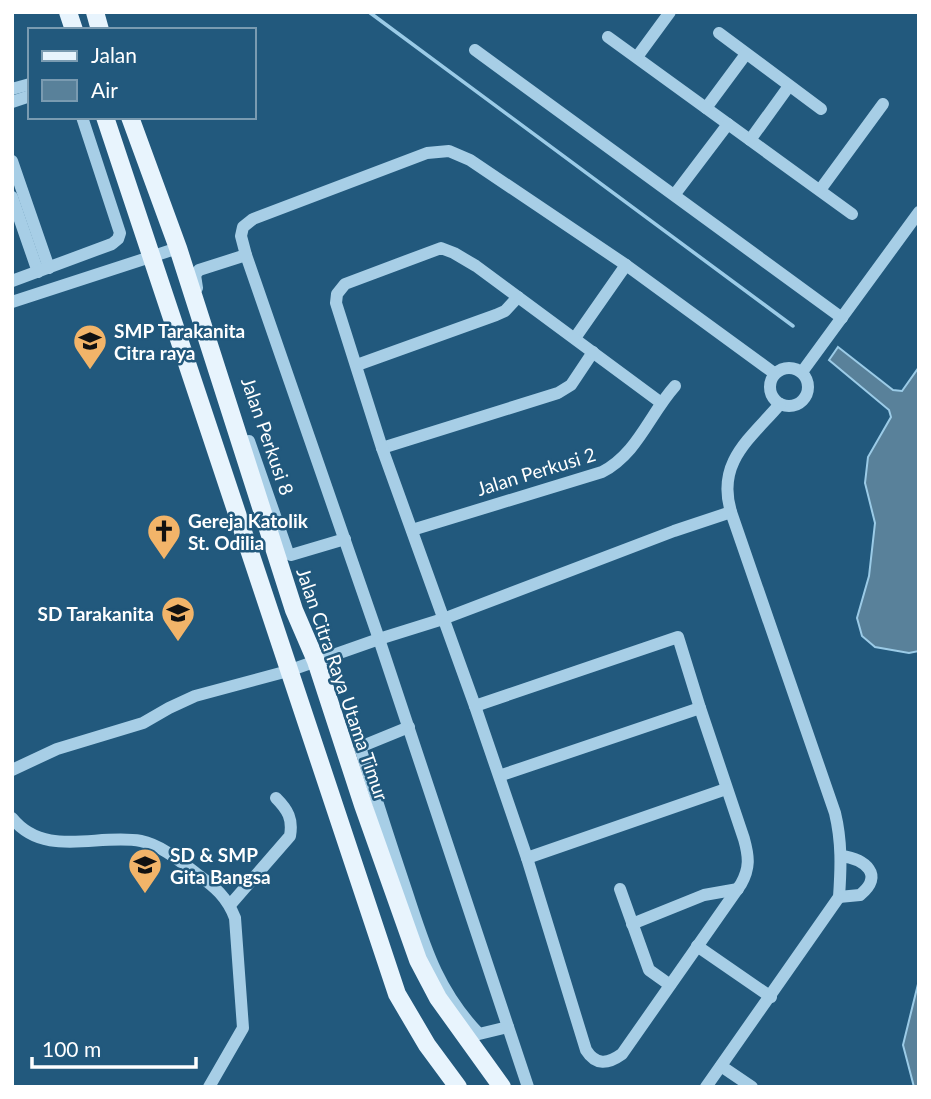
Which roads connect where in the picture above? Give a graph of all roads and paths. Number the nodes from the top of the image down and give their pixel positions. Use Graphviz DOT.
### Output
graph roads {
  1 [pos="670,12"];
  2 [pos="719,33"];
  3 [pos="608,37"];
  4 [pos="475,50"];
  5 [pos="747,54"];
  6 [pos="637,57"];
  7 [pos="789,86"];
  8 [pos="883,104"];
  9 [pos="706,108"];
  10 [pos="821,109"];
  11 [pos="83,119"];
  12 [pos="106,119"];
  13 [pos="131,119"];
  14 [pos="728,124"];
  15 [pos="750,139"];
  16 [pos="12,161"];
  17 [pos="820,190"];
  18 [pos="675,194"];
  19 [pos="12,197"];
  20 [pos="919,212"];
  21 [pos="852,214"];
  22 [pos="178,248"];
  23 [pos="152,255"];
  24 [pos="246,255"];
  25 [pos="626,265"];
  26 [pos="43,270"];
  27 [pos="12,281"];
  28 [pos="517,297"];
  29 [pos="12,302"];
  30 [pos="842,318"];
  31 [pos="575,338"];
  32 [pos="593,352"];
  33 [pos="357,365"];
  34 [pos="802,372"];
  35 [pos="774,373"];
  36 [pos="674,386"];
  37 [pos="660,402"];
  38 [pos="780,404"];
  39 [pos="382,448"];
  40 [pos="251,476"];
  41 [pos="227,484"];
  42 [pos="731,512"];
  43 [pos="412,530"];
  44 [pos="345,539"];
  45 [pos="443,619"];
  46 [pos="379,639"];
  47 [pos="316,661"];
  48 [pos="288,671"];
  49 [pos="475,706"];
  50 [pos="700,708"];
  51 [pos="409,727"];
  52 [pos="12,770"];
  53 [pos="499,776"];
  54 [pos="726,789"];
  55 [pos="276,798"];
  56 [pos="12,818"];
  57 [pos="841,856"];
  58 [pos="527,858"];
  59 [pos="621,889"];
  60 [pos="738,889"];
  61 [pos="839,897"];
  62 [pos="230,905"];
  63 [pos="632,924"];
  64 [pos="697,946"];
  65 [pos="670,985"];
  66 [pos="771,997"];
  67 [pos="508,1027"];
  68 [pos="721,1066"];
  69 [pos="209,1087"];
  70 [pos="458,1087"];
  71 [pos="502,1087"];
  72 [pos="528,1087"];
  73 [pos="706,1087"];
  74 [pos="752,1087"];
  1 -- 6 [label="street"];
  2 -- 5 [label="street"];
  3 -- 6 [label="street"];
  4 -- 18 [label="street"];
  5 -- 7 [label="street"];
  5 -- 9 [label="street"];
  6 -- 9 [label="street"];
  7 -- 10 [label="street"];
  7 -- 15 [label="street"];
  8 -- 17 [label="street"];
  9 -- 14 [label="street"];
  11 -- 26 [label="street"];
  12 -- 23 [label="main road"];
  13 -- 22 [label="main road, Jalan Citra Raya Utama Timur"];
  14 -- 15 [label="street"];
  14 -- 18 [label="street"];
  15 -- 17 [label="street"];
  16 -- 26 [label="street"];
  17 -- 21 [label="street"];
  18 -- 30 [label="street"];
  19 -- 26 [label="street"];
  20 -- 30 [label="street"];
  22 -- 23 [label="street"];
  22 -- 40 [label="main road, Jalan Citra Raya Utama Timur"];
  23 -- 29 [label="street"];
  23 -- 41 [label="main road"];
  24 -- 25 [label="street"];
  24 -- 44 [label="street"];
  24 -- 44 [label="street, Jalan Perkusi 8"];
  25 -- 31 [label="street"];
  25 -- 35 [label="street"];
  26 -- 27 [label="street"];
  28 -- 31 [label="street"];
  28 -- 33 [label="street"];
  28 -- 33 [label="street"];
  30 -- 34 [label="street"];
  31 -- 32 [label="street"];
  32 -- 37 [label="street"];
  32 -- 39 [label="street"];
  33 -- 39 [label="street"];
  34 -- 35 [label="street"];
  34 -- 38 [label="street"];
  35 -- 38 [label="street"];
  36 -- 37 [label="street, Jalan Perkusi 2"];
  37 -- 43 [label="street, Jalan Perkusi 2"];
  38 -- 42 [label="street"];
  39 -- 43 [label="street"];
  40 -- 41 [label="main road"];
  40 -- 47 [label="main road, Jalan Citra Raya Utama Timur"];
  41 -- 48 [label="main road"];
  42 -- 45 [label="street"];
  42 -- 57 [label="street"];
  43 -- 45 [label="street"];
  44 -- 46 [label="street"];
  45 -- 46 [label="street"];
  45 -- 49 [label="street"];
  46 -- 47 [label="street"];
  46 -- 51 [label="street"];
  47 -- 48 [label="street"];
  47 -- 71 [label="main road, Jalan Citra Raya Utama Timur"];
  48 -- 52 [label="street"];
  48 -- 70 [label="main road"];
  49 -- 50 [label="street"];
  49 -- 53 [label="street"];
  50 -- 53 [label="street"];
  50 -- 54 [label="street"];
  51 -- 67 [label="street"];
  51 -- 67 [label="street"];
  53 -- 58 [label="street"];
  54 -- 58 [label="street"];
  54 -- 60 [label="street"];
  55 -- 62 [label="street"];
  56 -- 62 [label="street"];
  57 -- 61 [label="street"];
  57 -- 61 [label="street"];
  58 -- 65 [label="street"];
  59 -- 63 [label="street"];
  60 -- 63 [label="street"];
  60 -- 64 [label="street"];
  61 -- 66 [label="street"];
  62 -- 69 [label="street"];
  63 -- 65 [label="street"];
  64 -- 65 [label="street"];
  64 -- 66 [label="street"];
  66 -- 68 [label="street"];
  67 -- 72 [label="street"];
  68 -- 73 [label="street"];
  68 -- 74 [label="street"];
}
